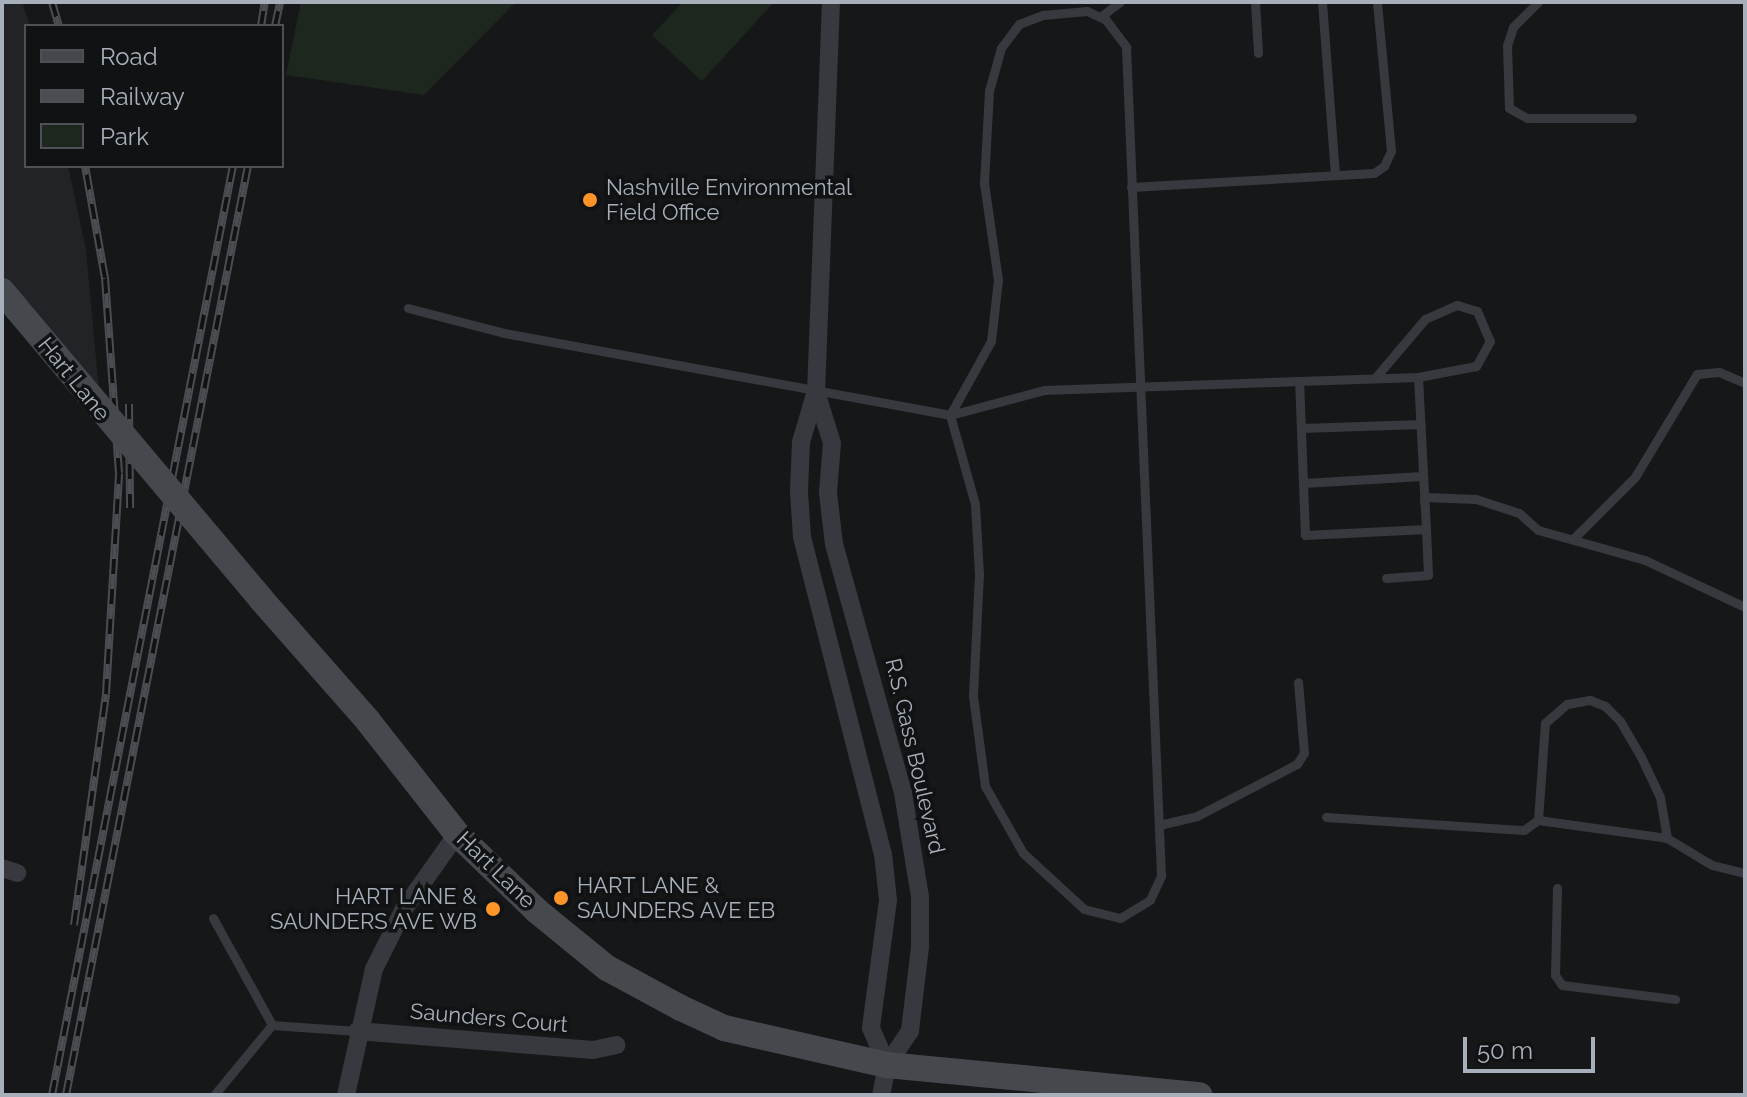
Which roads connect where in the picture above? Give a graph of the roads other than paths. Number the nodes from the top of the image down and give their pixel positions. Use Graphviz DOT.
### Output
graph roads {
  1 [pos="831,2"];
  2 [pos="1120,2"];
  3 [pos="1255,2"];
  4 [pos="1322,2"];
  5 [pos="1377,2"];
  6 [pos="1538,2"];
  7 [pos="1100,17"];
  8 [pos="1258,53"];
  9 [pos="1632,118"];
  10 [pos="1335,174"];
  11 [pos="1131,187"];
  12 [pos="10,300"];
  13 [pos="408,308"];
  14 [pos="1418,377"];
  15 [pos="1375,378"];
  16 [pos="1299,381"];
  17 [pos="1745,383"];
  18 [pos="1139,386"];
  19 [pos="816,391"];
  20 [pos="950,415"];
  21 [pos="1421,424"];
  22 [pos="1301,428"];
  23 [pos="1423,476"];
  24 [pos="1303,483"];
  25 [pos="1424,502"];
  26 [pos="1426,529"];
  27 [pos="1573,539"];
  28 [pos="1386,578"];
  29 [pos="1745,607"];
  30 [pos="1298,682"];
  31 [pos="1326,817"];
  32 [pos="1538,820"];
  33 [pos="1159,825"];
  34 [pos="457,834"];
  35 [pos="1667,838"];
  36 [pos="1745,873"];
  37 [pos="1557,888"];
  38 [pos="213,918"];
  39 [pos="1675,999"];
  40 [pos="272,1025"];
  41 [pos="357,1031"];
  42 [pos="616,1045"];
  43 [pos="887,1065"];
  44 [pos="1137,1092"];
  45 [pos="214,1095"];
  46 [pos="346,1095"];
  47 [pos="881,1095"];
  48 [pos="1200,1095"];
  1 -- 19 [label="street, R.S. Gass Boulevard"];
  2 -- 7 [label="lane"];
  3 -- 8 [label="lane"];
  4 -- 10 [label="lane"];
  5 -- 10 [label="lane"];
  6 -- 9 [label="lane"];
  7 -- 11 [label="lane"];
  7 -- 20 [label="lane"];
  10 -- 11 [label="lane"];
  11 -- 18 [label="lane"];
  12 -- 34 [label="main road, Hart Lane, bridge"];
  13 -- 19 [label="lane"];
  14 -- 15 [label="lane"];
  14 -- 15 [label="lane"];
  14 -- 21 [label="lane"];
  15 -- 16 [label="lane"];
  16 -- 18 [label="lane"];
  16 -- 22 [label="lane"];
  17 -- 27 [label="lane"];
  18 -- 20 [label="lane"];
  18 -- 33 [label="lane"];
  19 -- 20 [label="lane"];
  19 -- 43 [label="street, R.S. Gass Boulevard"];
  19 -- 43 [label="street, R.S. Gass Boulevard"];
  20 -- 33 [label="lane"];
  21 -- 22 [label="lane"];
  21 -- 23 [label="lane"];
  22 -- 24 [label="lane"];
  23 -- 24 [label="lane"];
  23 -- 25 [label="lane"];
  24 -- 26 [label="lane"];
  25 -- 26 [label="lane"];
  25 -- 27 [label="lane"];
  26 -- 28 [label="lane"];
  27 -- 29 [label="lane"];
  30 -- 33 [label="lane"];
  31 -- 32 [label="lane"];
  32 -- 35 [label="lane"];
  32 -- 35 [label="lane"];
  34 -- 41 [label="street"];
  34 -- 43 [label="main road, Hart Lane"];
  35 -- 36 [label="lane"];
  37 -- 39 [label="lane"];
  38 -- 40 [label="lane"];
  40 -- 41 [label="lane"];
  40 -- 45 [label="lane"];
  41 -- 42 [label="street, Saunders Court"];
  41 -- 46 [label="street"];
  43 -- 44 [label="main road, Hart Lane"];
  43 -- 47 [label="street"];
  44 -- 48 [label="main road, Hart Lane"];
}
